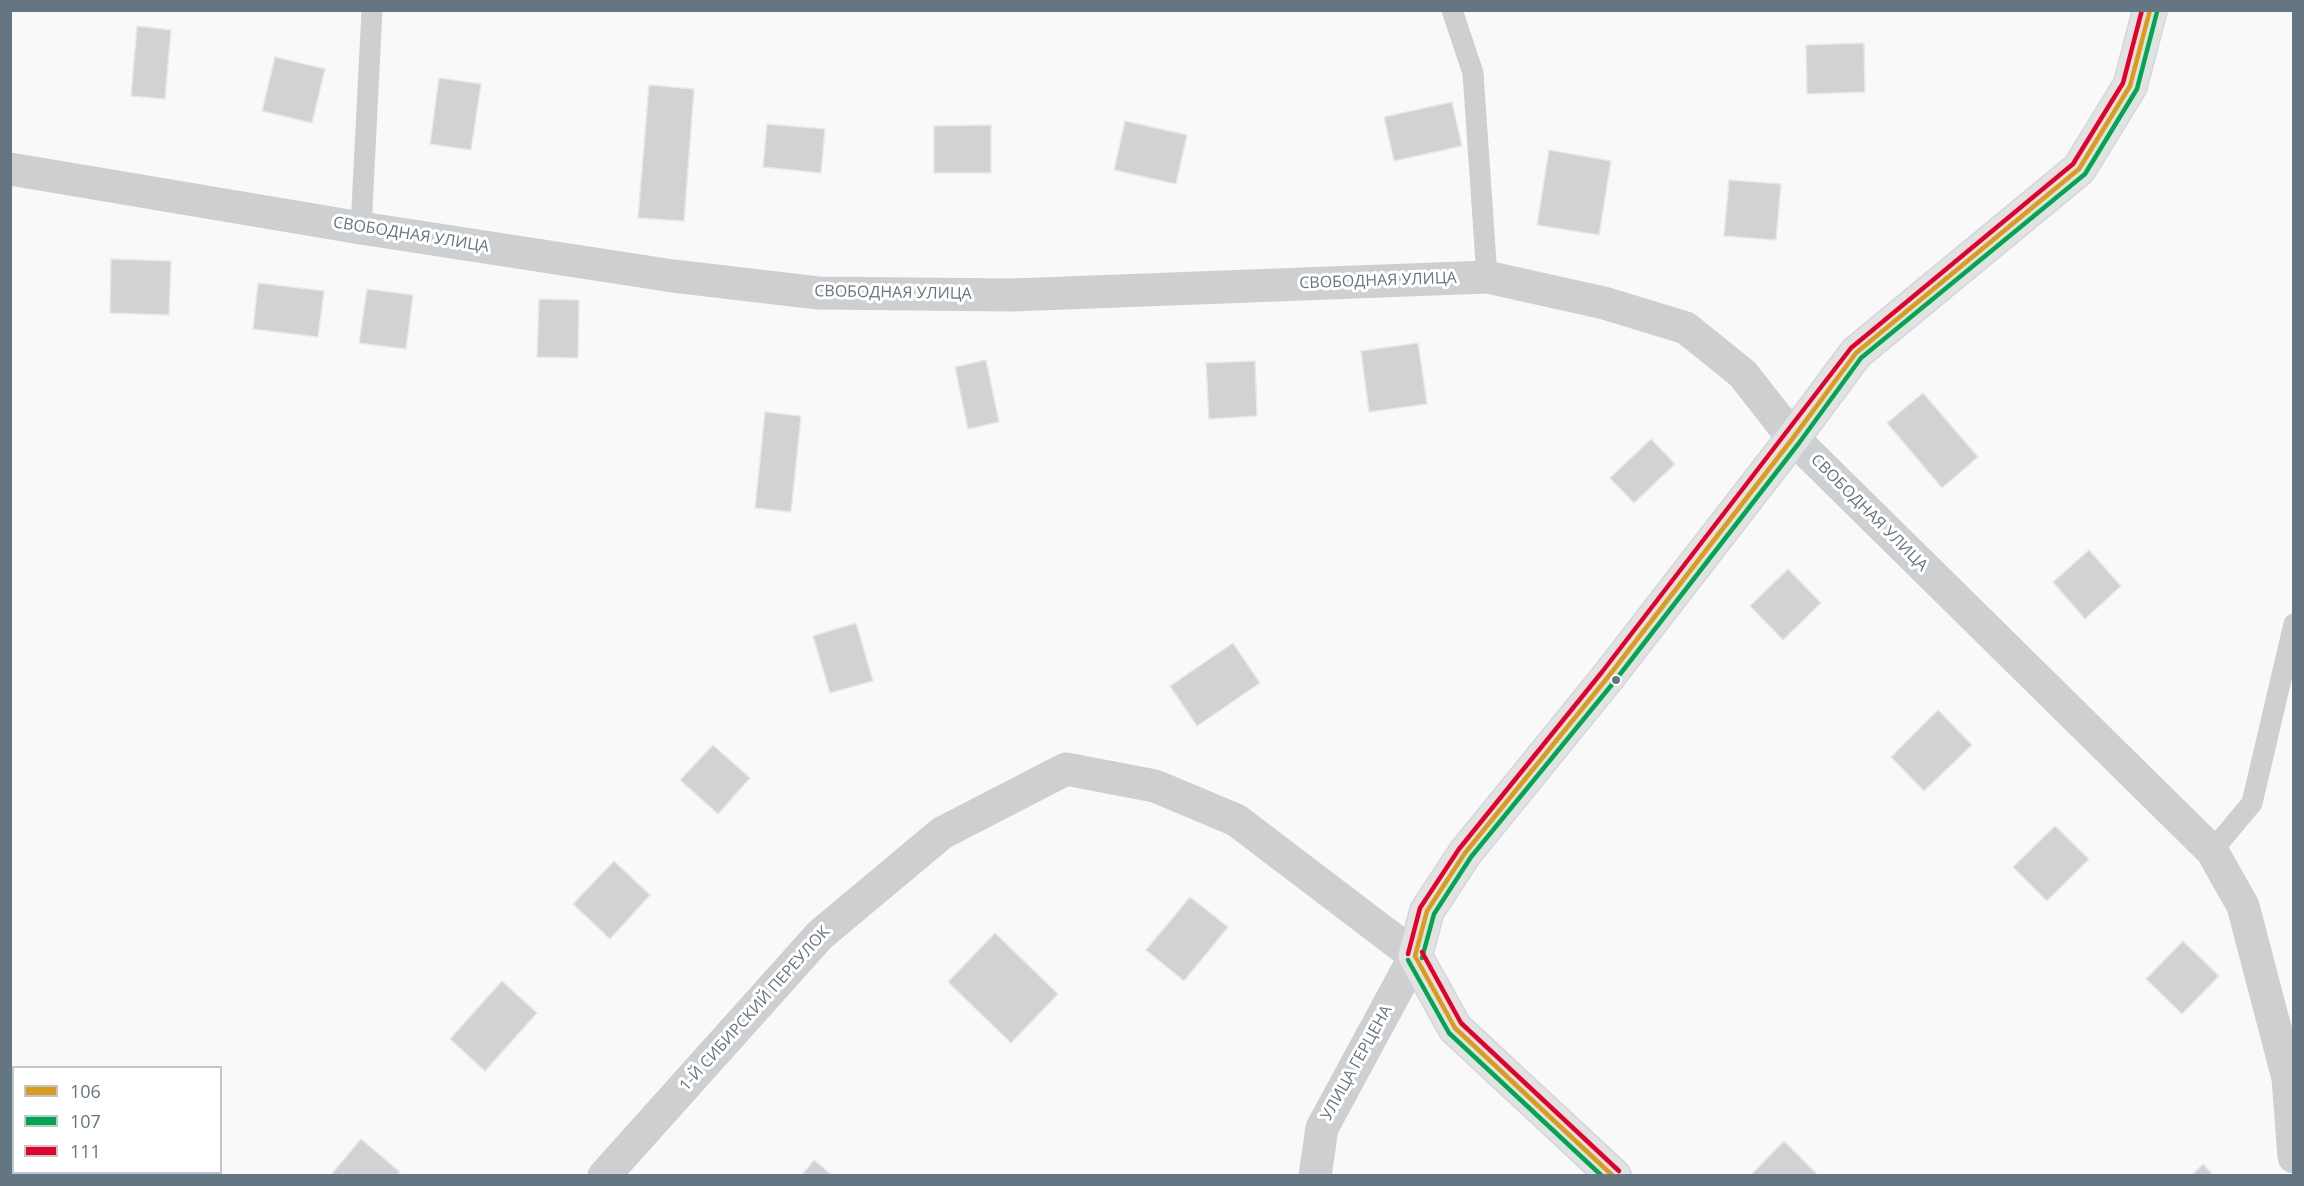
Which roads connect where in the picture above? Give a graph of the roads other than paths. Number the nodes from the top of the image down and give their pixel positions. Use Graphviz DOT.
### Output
graph roads {
  1 [pos="372,10"];
  2 [pos="1452,10"];
  3 [pos="2151,10"];
  4 [pos="10,169"];
  5 [pos="360,228"];
  6 [pos="1487,277"];
  7 [pos="1793,438"];
  8 [pos="2294,624"];
  9 [pos="2212,851"];
  10 [pos="1415,956"];
  11 [pos="2294,1157"];
  12 [pos="604,1176"];
  13 [pos="1315,1176"];
  14 [pos="1614,1176"];
  1 -- 5 [label="lane"];
  2 -- 6 [label="lane"];
  3 -- 7 [label="street"];
  4 -- 5 [label="street, СВОБОДНАЯ УЛИЦА"];
  5 -- 6 [label="street, СВОБОДНАЯ УЛИЦА"];
  6 -- 7 [label="street, СВОБОДНАЯ УЛИЦА"];
  7 -- 9 [label="street, СВОБОДНАЯ УЛИЦА"];
  7 -- 10 [label="street"];
  8 -- 9 [label="lane"];
  9 -- 11 [label="street, СВОБОДНАЯ УЛИЦА"];
  10 -- 12 [label="street, 1-Й СИБИРСКИЙ ПЕРЕУЛОК"];
  10 -- 13 [label="street, УЛИЦА ГЕРЦЕНА"];
  10 -- 14 [label="street"];
}
